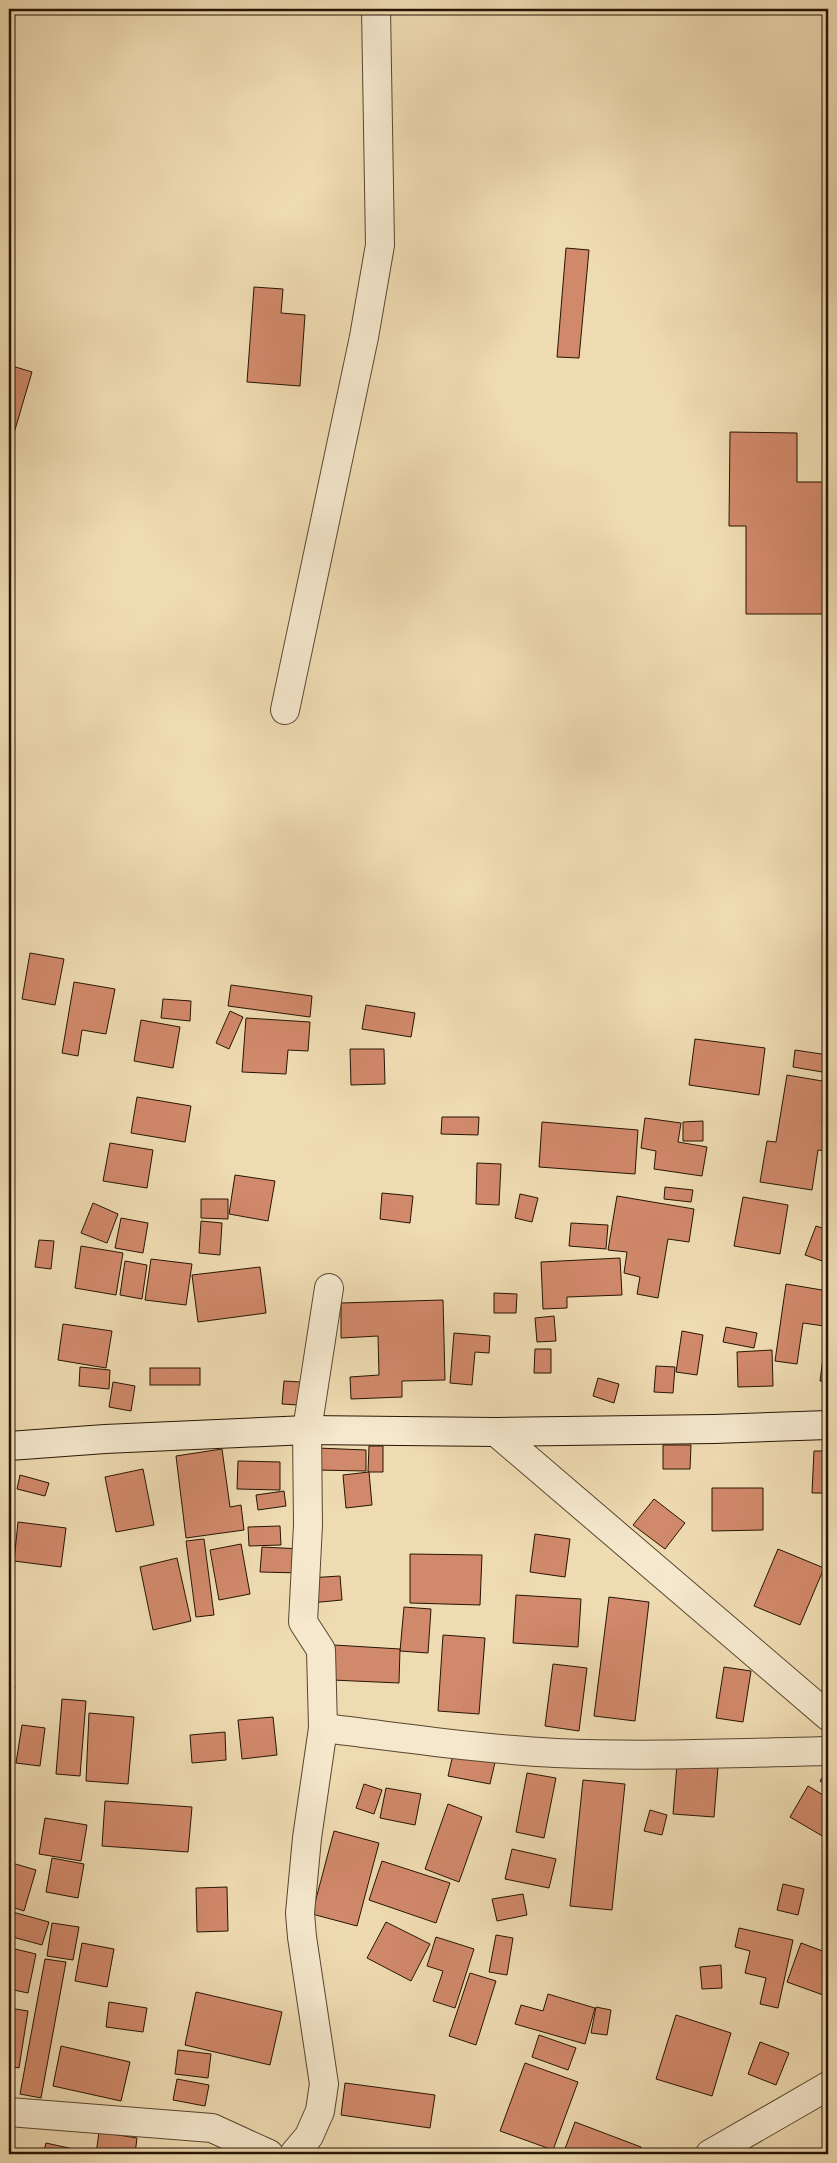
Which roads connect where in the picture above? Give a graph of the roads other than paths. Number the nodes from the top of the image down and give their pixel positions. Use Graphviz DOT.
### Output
graph roads {
  1 [pos="376,9"];
  2 [pos="285,710"];
  3 [pos="329,1288"];
  4 [pos="828,1425"];
  5 [pos="307,1430"];
  6 [pos="496,1432"];
  7 [pos="9,1446"];
  8 [pos="828,1716"];
  9 [pos="323,1728"];
  10 [pos="828,1751"];
  11 [pos="828,2086"];
  12 [pos="9,2112"];
  13 [pos="269,2154"];
  14 [pos="294,2154"];
  15 [pos="710,2154"];
  1 -- 2 [label="street"];
  3 -- 5 [label="street"];
  4 -- 6 [label="street"];
  5 -- 6 [label="street"];
  5 -- 7 [label="street"];
  5 -- 9 [label="street"];
  6 -- 8 [label="street"];
  9 -- 10 [label="street"];
  9 -- 14 [label="street"];
  11 -- 15 [label="street"];
  12 -- 13 [label="street"];
}
